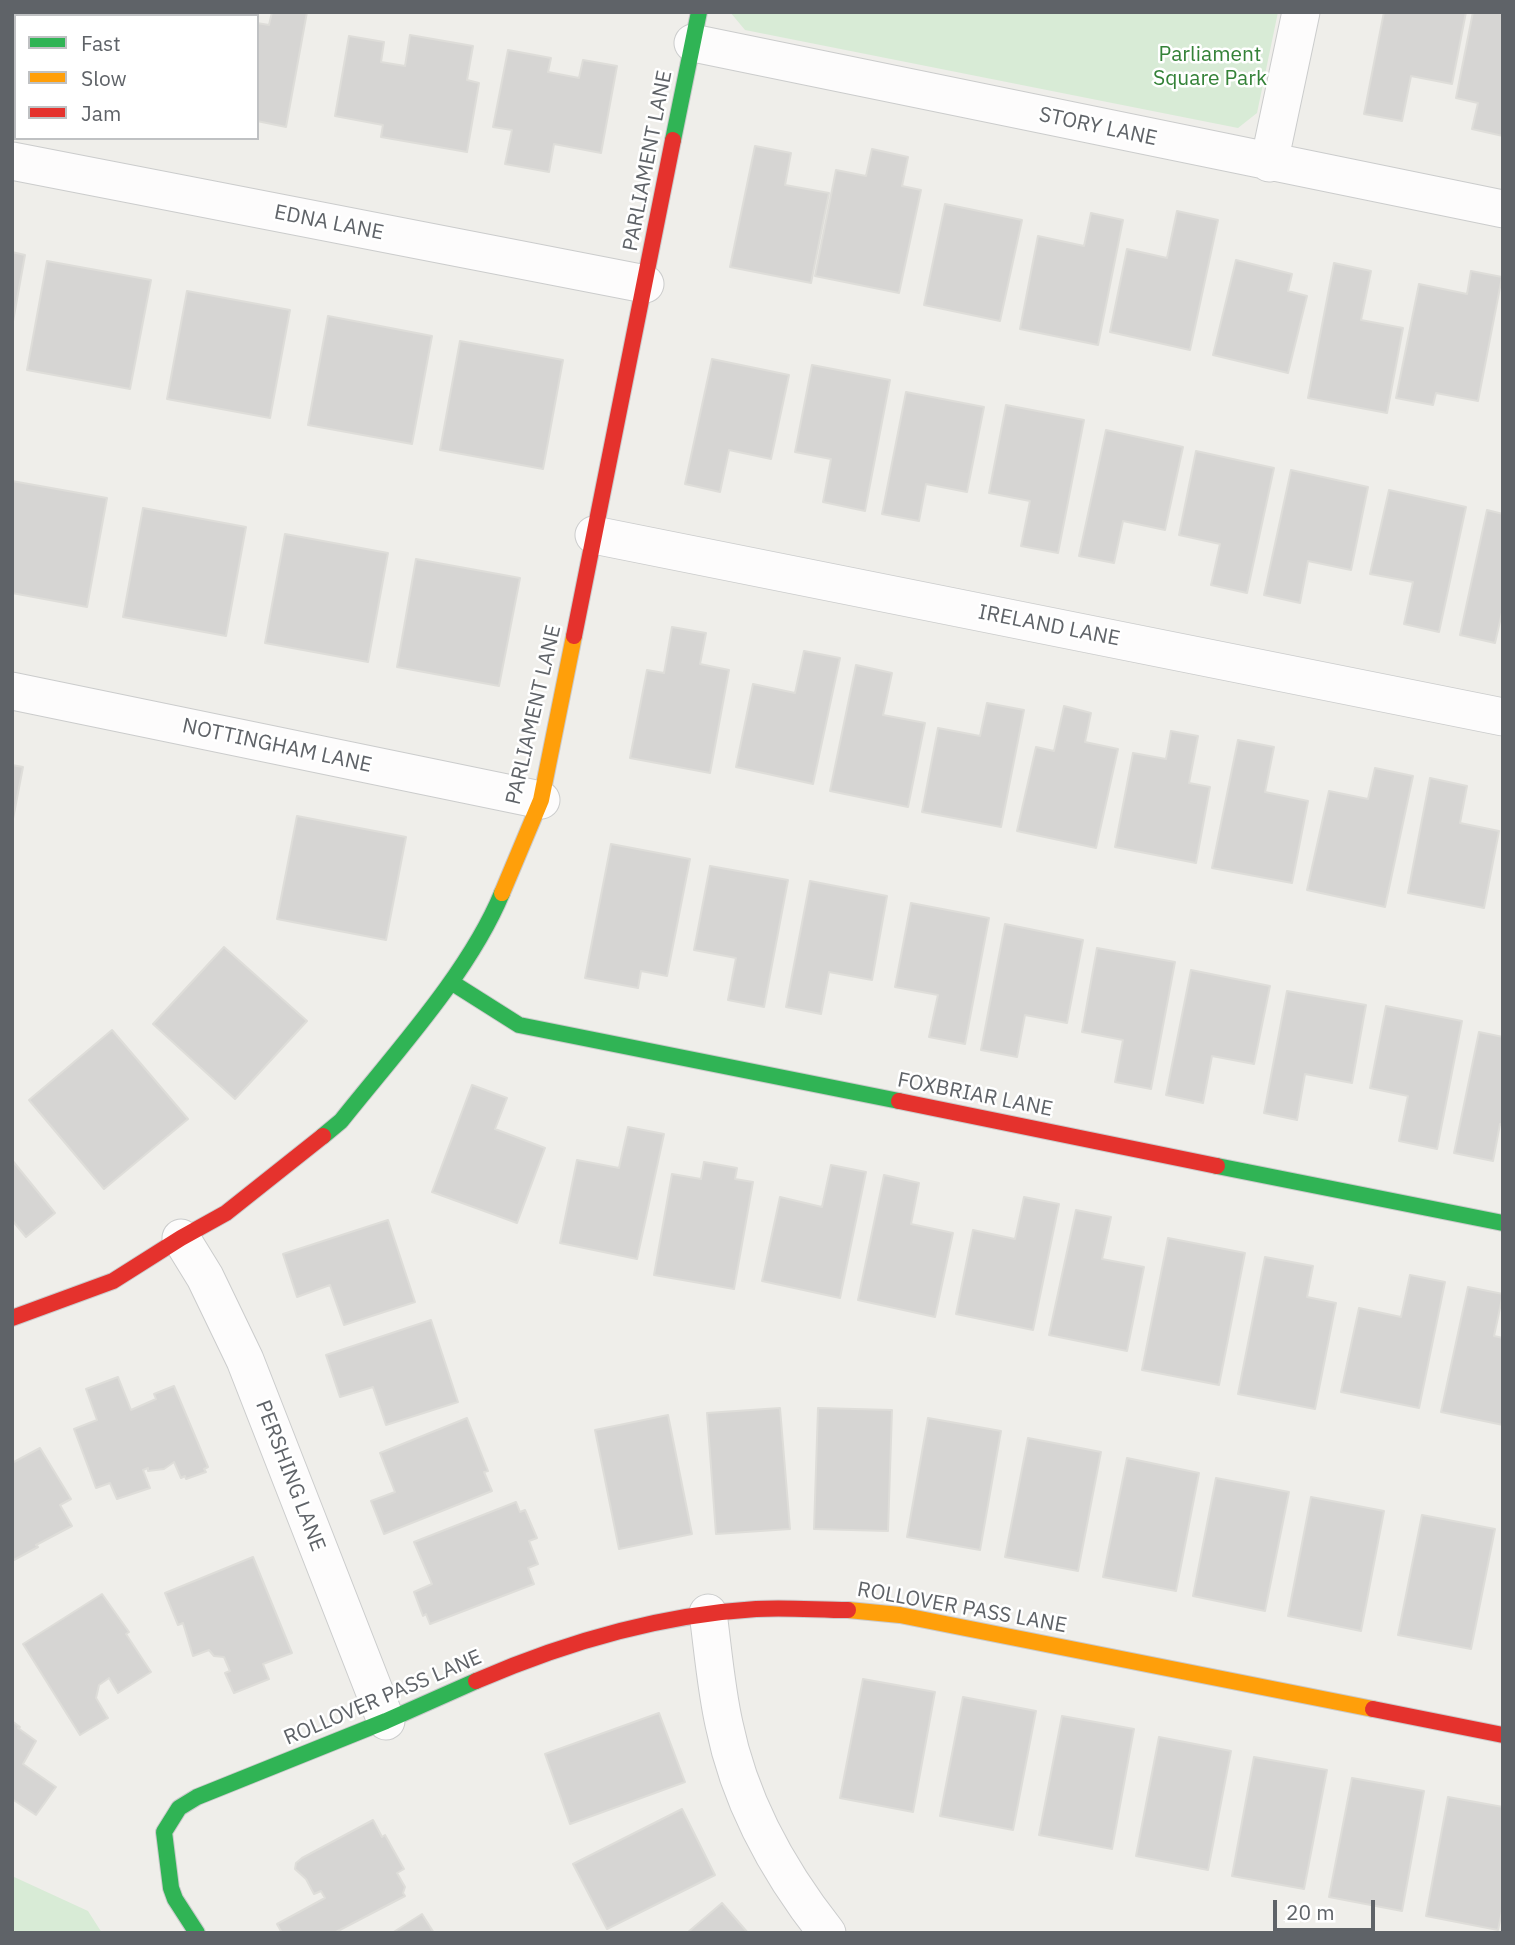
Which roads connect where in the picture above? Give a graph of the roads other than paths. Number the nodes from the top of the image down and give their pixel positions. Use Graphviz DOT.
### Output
graph roads {
  1 [pos="1301,12"];
  2 [pos="696,28"];
  3 [pos="12,161"];
  4 [pos="1269,163"];
  5 [pos="1503,209"];
  6 [pos="645,284"];
  7 [pos="594,535"];
  8 [pos="12,691"];
  9 [pos="1503,717"];
  10 [pos="541,800"];
  11 [pos="451,982"];
  12 [pos="1503,1223"];
  13 [pos="181,1238"];
  14 [pos="12,1318"];
  15 [pos="708,1613"];
  16 [pos="386,1721"];
  17 [pos="1503,1735"];
  18 [pos="197,1933"];
  19 [pos="827,1933"];
  1 -- 4 [label="street"];
  2 -- 4 [label="street, STORY LANE"];
  2 -- 6 [label="street, PARLIAMENT LANE"];
  3 -- 6 [label="street, EDNA LANE"];
  4 -- 5 [label="street, STORY LANE"];
  6 -- 7 [label="street, PARLIAMENT LANE"];
  7 -- 9 [label="street, IRELAND LANE"];
  7 -- 10 [label="street, PARLIAMENT LANE"];
  8 -- 10 [label="street, NOTTINGHAM LANE"];
  10 -- 11 [label="street, PARLIAMENT LANE"];
  11 -- 12 [label="street, FOXBRIAR LANE"];
  11 -- 13 [label="street, PARLIAMENT LANE"];
  13 -- 14 [label="street, PARLIAMENT LANE"];
  13 -- 16 [label="street, PERSHING LANE"];
  15 -- 16 [label="street, ROLLOVER PASS LANE"];
  15 -- 17 [label="street, ROLLOVER PASS LANE"];
  15 -- 19 [label="street"];
  16 -- 18 [label="street, ROLLOVER PASS LANE"];
}
